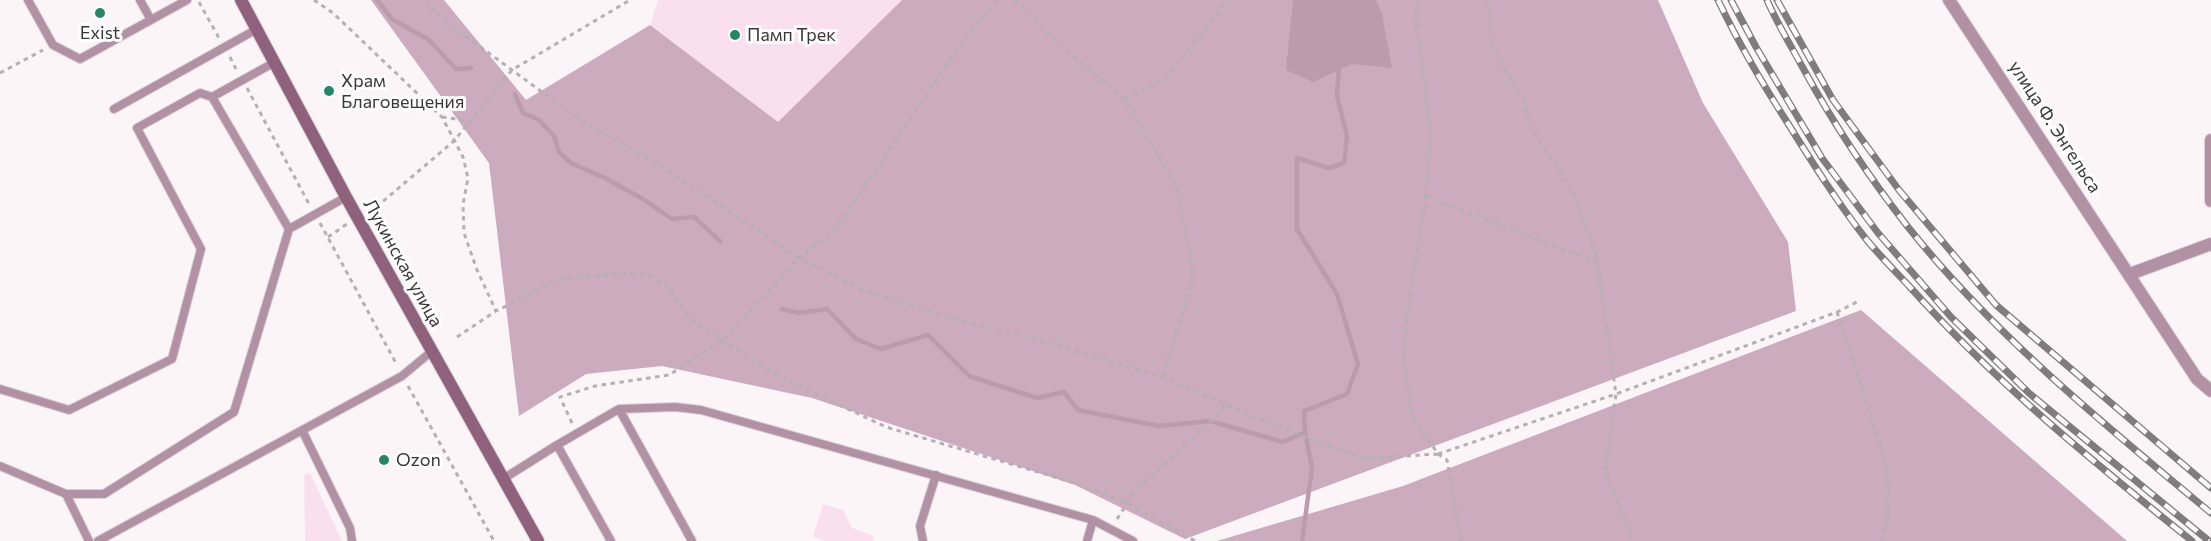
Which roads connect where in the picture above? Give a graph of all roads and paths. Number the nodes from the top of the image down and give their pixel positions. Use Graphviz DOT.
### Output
graph roads {
  1 [pos="28,0"];
  2 [pos="140,0"];
  3 [pos="187,0"];
  4 [pos="198,0"];
  5 [pos="241,0"];
  6 [pos="314,0"];
  7 [pos="426,0"];
  8 [pos="630,0"];
  9 [pos="997,0"];
  10 [pos="1015,0"];
  11 [pos="1227,0"];
  12 [pos="1418,0"];
  13 [pos="1487,0"];
  14 [pos="1949,0"];
  15 [pos="151,20"];
  16 [pos="257,29"];
  17 [pos="53,45"];
  18 [pos="224,46"];
  19 [pos="274,62"];
  20 [pos="512,70"];
  21 [pos="0,73"];
  22 [pos="243,81"];
  23 [pos="212,97"];
  24 [pos="1125,99"];
  25 [pos="114,109"];
  26 [pos="442,117"];
  27 [pos="470,121"];
  28 [pos="2211,140"];
  29 [pos="454,141"];
  30 [pos="1426,196"];
  31 [pos="346,197"];
  32 [pos="2211,201"];
  33 [pos="381,203"];
  34 [pos="315,214"];
  35 [pos="289,229"];
  36 [pos="2211,244"];
  37 [pos="799,258"];
  38 [pos="1597,262"];
  39 [pos="2130,274"];
  40 [pos="1857,302"];
  41 [pos="496,311"];
  42 [pos="1837,312"];
  43 [pos="457,337"];
  44 [pos="723,340"];
  45 [pos="432,351"];
  46 [pos="402,376"];
  47 [pos="1163,377"];
  48 [pos="0,389"];
  49 [pos="2211,392"];
  50 [pos="1616,394"];
  51 [pos="1225,404"];
  52 [pos="619,409"];
  53 [pos="302,430"];
  54 [pos="577,435"];
  55 [pos="557,445"];
  56 [pos="1438,454"];
  57 [pos="0,466"];
  58 [pos="936,475"];
  59 [pos="503,479"];
  60 [pos="66,494"];
  61 [pos="1127,503"];
  62 [pos="1093,520"];
  63 [pos="1111,528"];
  64 [pos="89,541"];
  65 [pos="98,541"];
  66 [pos="352,541"];
  67 [pos="494,541"];
  68 [pos="537,541"];
  69 [pos="611,541"];
  70 [pos="692,541"];
  71 [pos="923,541"];
  72 [pos="1087,541"];
  73 [pos="1133,541"];
  74 [pos="1195,541"];
  75 [pos="1461,541"];
  76 [pos="1633,541"];
  77 [pos="1882,541"];
  1 -- 17 [label="lane"];
  2 -- 15 [label="lane"];
  3 -- 15 [label="lane"];
  4 -- 18 [label="path"];
  5 -- 16 [label="street, Лукинская улица"];
  6 -- 26 [label="path"];
  7 -- 20 [label="path"];
  8 -- 20 [label="path"];
  9 -- 37 [label="path"];
  10 -- 24 [label="path"];
  11 -- 24 [label="path"];
  12 -- 30 [label="path"];
  13 -- 38 [label="path"];
  14 -- 39 [label="street, улица Ф. Энгельса"];
  15 -- 17 [label="lane"];
  16 -- 18 [label="lane"];
  16 -- 19 [label="street, Лукинская улица"];
  17 -- 21 [label="path"];
  18 -- 22 [label="path"];
  18 -- 25 [label="lane"];
  19 -- 22 [label="lane"];
  19 -- 31 [label="street, Лукинская улица"];
  20 -- 27 [label="path"];
  20 -- 37 [label="path"];
  22 -- 23 [label="lane"];
  22 -- 34 [label="path"];
  23 -- 35 [label="lane"];
  23 -- 48 [label="lane"];
  24 -- 47 [label="path"];
  26 -- 27 [label="path"];
  26 -- 29 [label="path"];
  27 -- 29 [label="path"];
  28 -- 32 [label="street"];
  29 -- 33 [label="path"];
  29 -- 41 [label="path"];
  30 -- 38 [label="path"];
  30 -- 56 [label="path"];
  31 -- 34 [label="lane"];
  31 -- 45 [label="street, Лукинская улица"];
  34 -- 35 [label="lane"];
  34 -- 46 [label="path"];
  35 -- 60 [label="lane"];
  36 -- 39 [label="street"];
  37 -- 44 [label="path"];
  37 -- 47 [label="path"];
  38 -- 50 [label="path"];
  39 -- 49 [label="street, улица Ф. Энгельса"];
  40 -- 42 [label="path"];
  41 -- 43 [label="path"];
  41 -- 44 [label="path"];
  42 -- 50 [label="path"];
  42 -- 77 [label="path"];
  44 -- 54 [label="path"];
  44 -- 61 [label="path"];
  45 -- 46 [label="lane"];
  45 -- 59 [label="street, Лукинская улица"];
  46 -- 53 [label="lane"];
  46 -- 67 [label="path"];
  47 -- 51 [label="path"];
  50 -- 56 [label="path"];
  50 -- 76 [label="path"];
  51 -- 56 [label="path"];
  51 -- 61 [label="path"];
  52 -- 54 [label="lane"];
  52 -- 58 [label="lane"];
  52 -- 70 [label="lane"];
  53 -- 65 [label="lane"];
  53 -- 66 [label="lane"];
  54 -- 55 [label="lane"];
  55 -- 59 [label="lane"];
  55 -- 69 [label="lane"];
  56 -- 75 [label="path"];
  57 -- 60 [label="lane"];
  58 -- 62 [label="lane"];
  58 -- 71 [label="lane"];
  59 -- 68 [label="street, Лукинская улица"];
  60 -- 64 [label="lane"];
  61 -- 63 [label="path"];
  61 -- 74 [label="path"];
  62 -- 63 [label="lane"];
  62 -- 72 [label="lane"];
  63 -- 73 [label="lane"];
}
